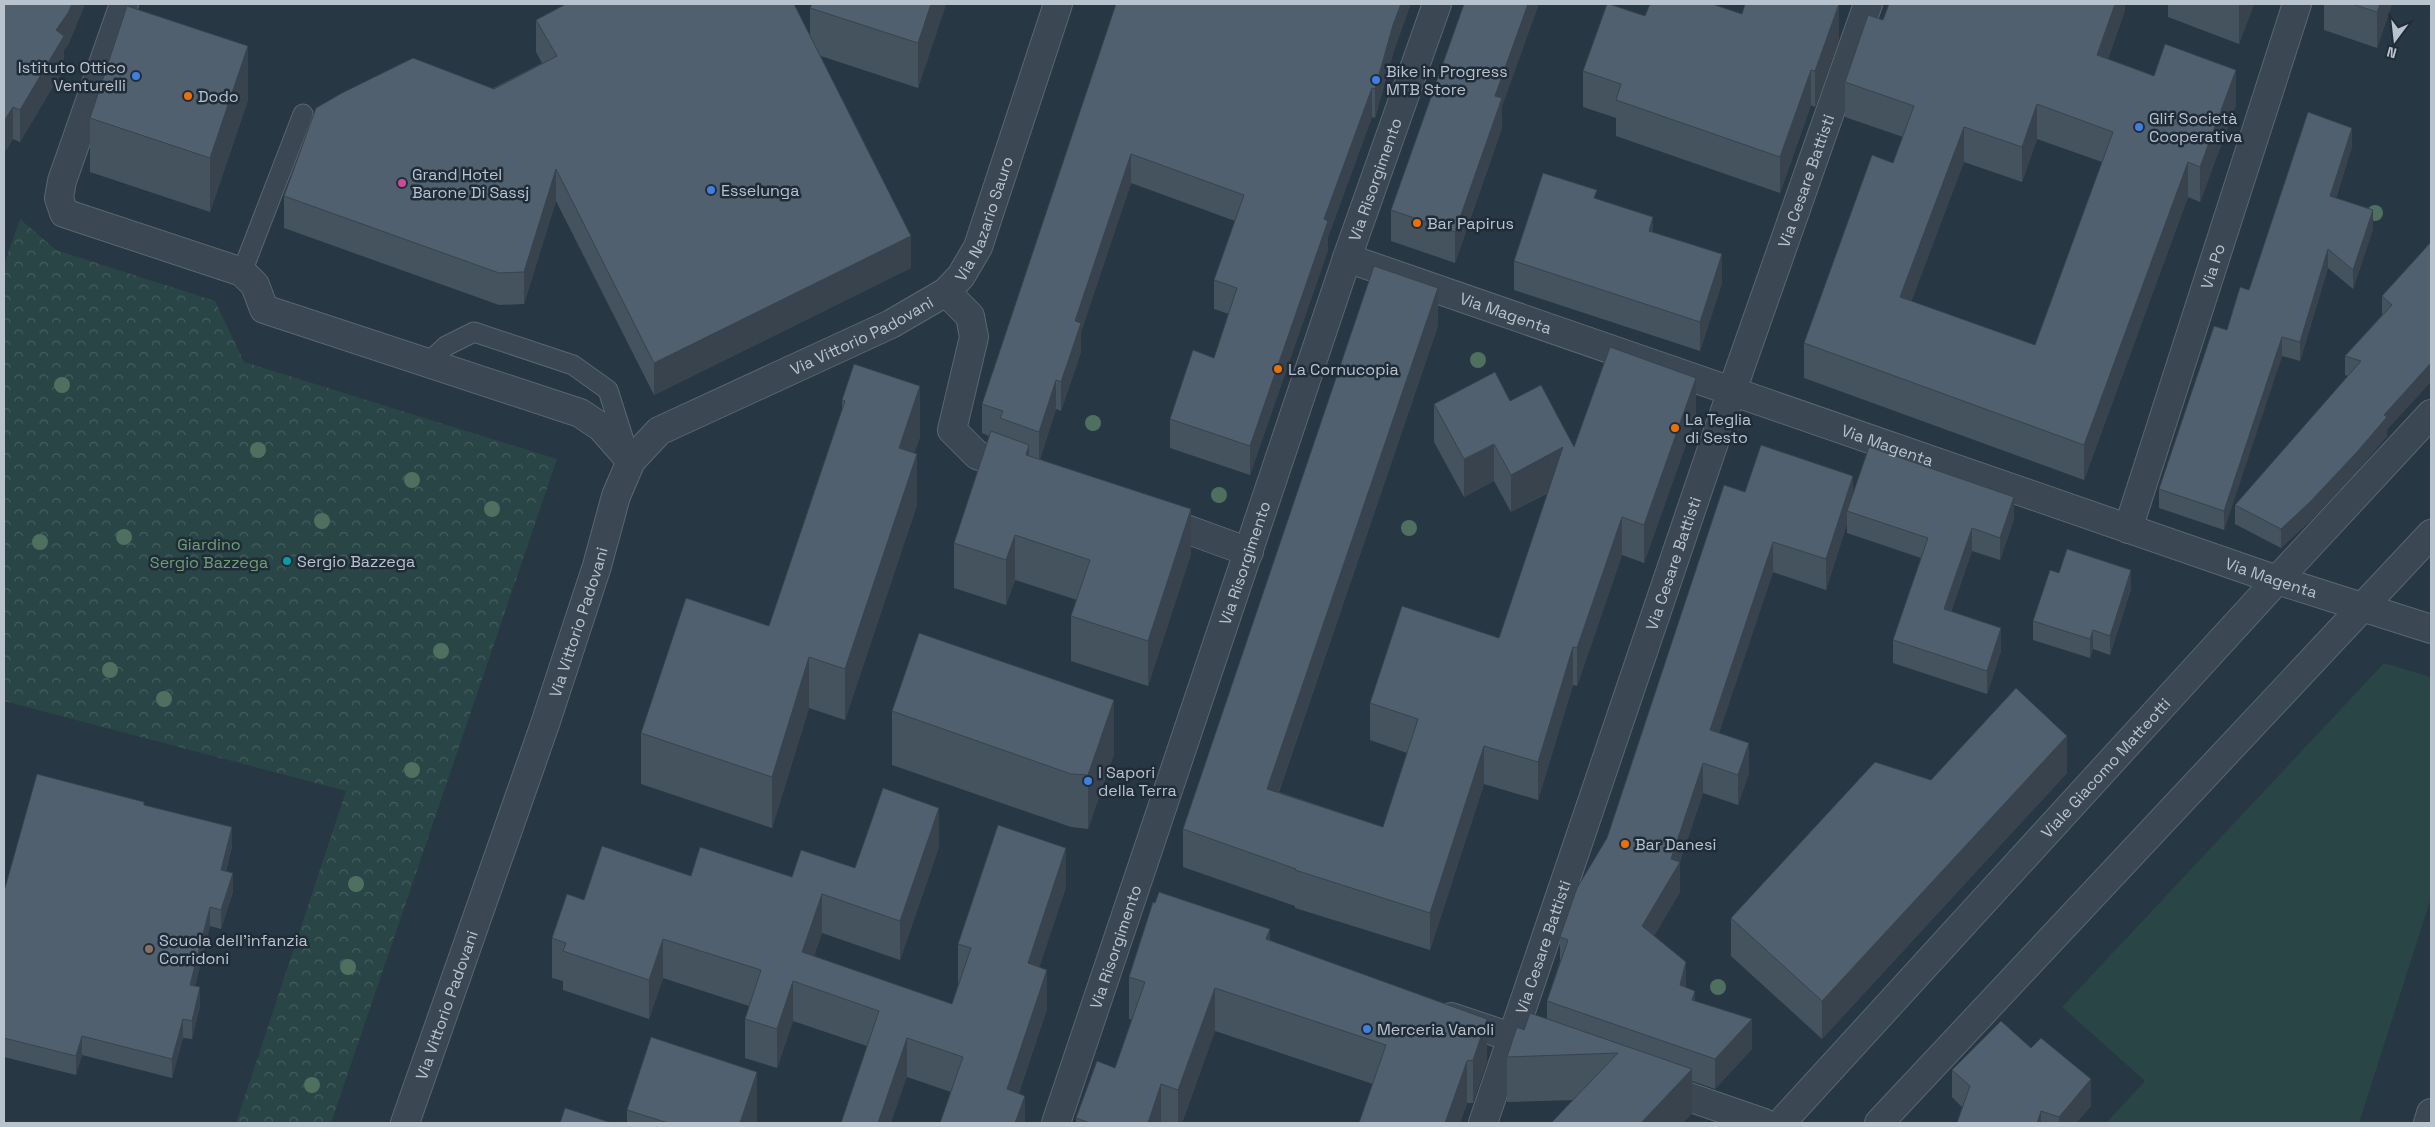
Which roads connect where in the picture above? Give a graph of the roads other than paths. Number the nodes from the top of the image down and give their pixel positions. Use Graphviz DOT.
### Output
graph roads {
  1 [pos="124,4"];
  2 [pos="1058,4"];
  3 [pos="1437,4"];
  4 [pos="1868,4"];
  5 [pos="2297,4"];
  6 [pos="303,114"];
  7 [pos="1347,258"];
  8 [pos="242,272"];
  9 [pos="946,292"];
  10 [pos="429,362"];
  11 [pos="1732,392"];
  12 [pos="2431,414"];
  13 [pos="631,461"];
  14 [pos="1042,478"];
  15 [pos="1134,511"];
  16 [pos="2128,529"];
  17 [pos="2431,534"];
  18 [pos="1249,552"];
  19 [pos="2277,580"];
  20 [pos="2364,608"];
  21 [pos="2431,629"];
  22 [pos="1428,1009"];
  23 [pos="1511,1037"];
  24 [pos="1552,1049"];
  25 [pos="1634,1078"];
  26 [pos="2431,1113"];
  27 [pos="406,1123"];
  28 [pos="1056,1123"];
  29 [pos="1483,1123"];
  30 [pos="1764,1123"];
  31 [pos="1781,1123"];
  32 [pos="1879,1123"];
  33 [pos="2428,1123"];
  1 -- 8 [label="street"];
  2 -- 9 [label="street, Via Nazario Sauro"];
  3 -- 7 [label="street, Via Risorgimento"];
  4 -- 11 [label="street, Via Cesare Battisti"];
  5 -- 16 [label="street, Via Po"];
  6 -- 8 [label="lane"];
  7 -- 11 [label="street, Via Magenta"];
  7 -- 18 [label="street, Via Risorgimento"];
  8 -- 10 [label="street"];
  9 -- 13 [label="street, Via Vittorio Padovani"];
  9 -- 14 [label="street, Via Nazario Sauro"];
  10 -- 13 [label="street"];
  10 -- 13 [label="lane"];
  11 -- 16 [label="street, Via Magenta"];
  11 -- 23 [label="street, Via Cesare Battisti"];
  12 -- 19 [label="street, Viale Giacomo Matteotti"];
  13 -- 27 [label="street, Via Vittorio Padovani"];
  15 -- 18 [label="street"];
  16 -- 19 [label="street, Via Magenta"];
  17 -- 20 [label="street"];
  18 -- 28 [label="street, Via Risorgimento"];
  19 -- 20 [label="street, Via Magenta"];
  19 -- 31 [label="street, Viale Giacomo Matteotti"];
  20 -- 21 [label="street, Via Magenta"];
  20 -- 32 [label="street"];
  22 -- 23 [label="street"];
  23 -- 24 [label="street"];
  23 -- 29 [label="street, Via Cesare Battisti"];
  25 -- 30 [label="street"];
  26 -- 33 [label="street"];
}
